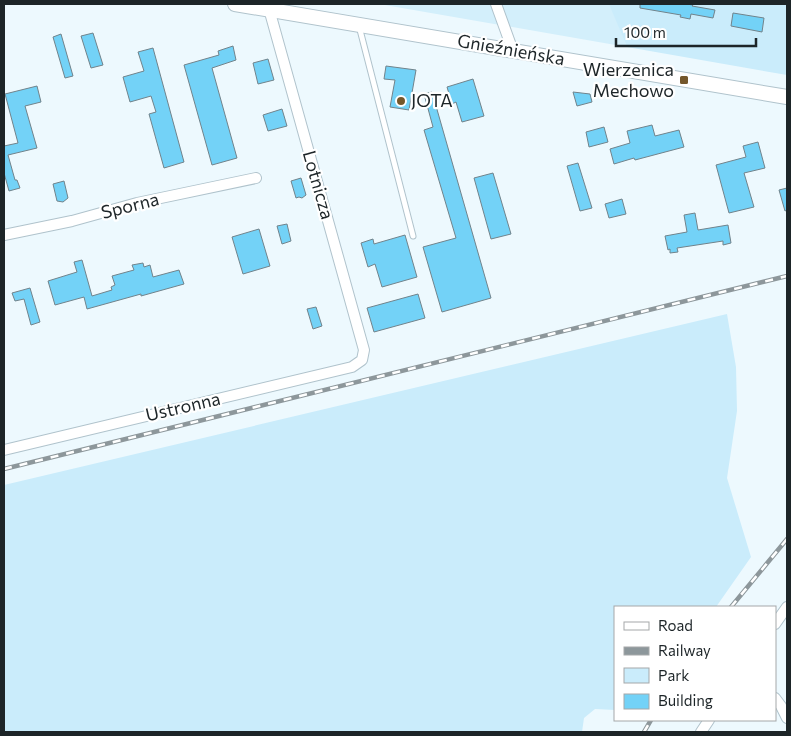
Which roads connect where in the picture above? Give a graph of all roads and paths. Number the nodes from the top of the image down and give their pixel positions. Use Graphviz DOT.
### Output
graph roads {
  1 [pos="235,4"];
  2 [pos="496,4"];
  3 [pos="268,9"];
  4 [pos="359,24"];
  5 [pos="513,50"];
  6 [pos="787,97"];
  7 [pos="256,178"];
  8 [pos="4,235"];
  9 [pos="413,236"];
  10 [pos="362,360"];
  11 [pos="4,450"];
  12 [pos="787,608"];
  13 [pos="776,623"];
  14 [pos="776,699"];
  15 [pos="787,718"];
  16 [pos="708,721"];
  17 [pos="700,732"];
  1 -- 3 [label="main road, Gnieźnieńska"];
  2 -- 5 [label="street"];
  3 -- 4 [label="main road, Gnieźnieńska"];
  3 -- 10 [label="street, Lotnicza"];
  4 -- 5 [label="main road, Gnieźnieńska"];
  4 -- 9 [label="lane"];
  5 -- 6 [label="main road, Gnieźnieńska"];
  7 -- 8 [label="street, Sporna"];
  10 -- 11 [label="street, Ustronna"];
  12 -- 13 [label="street"];
  14 -- 15 [label="street"];
  16 -- 17 [label="street"];
}
